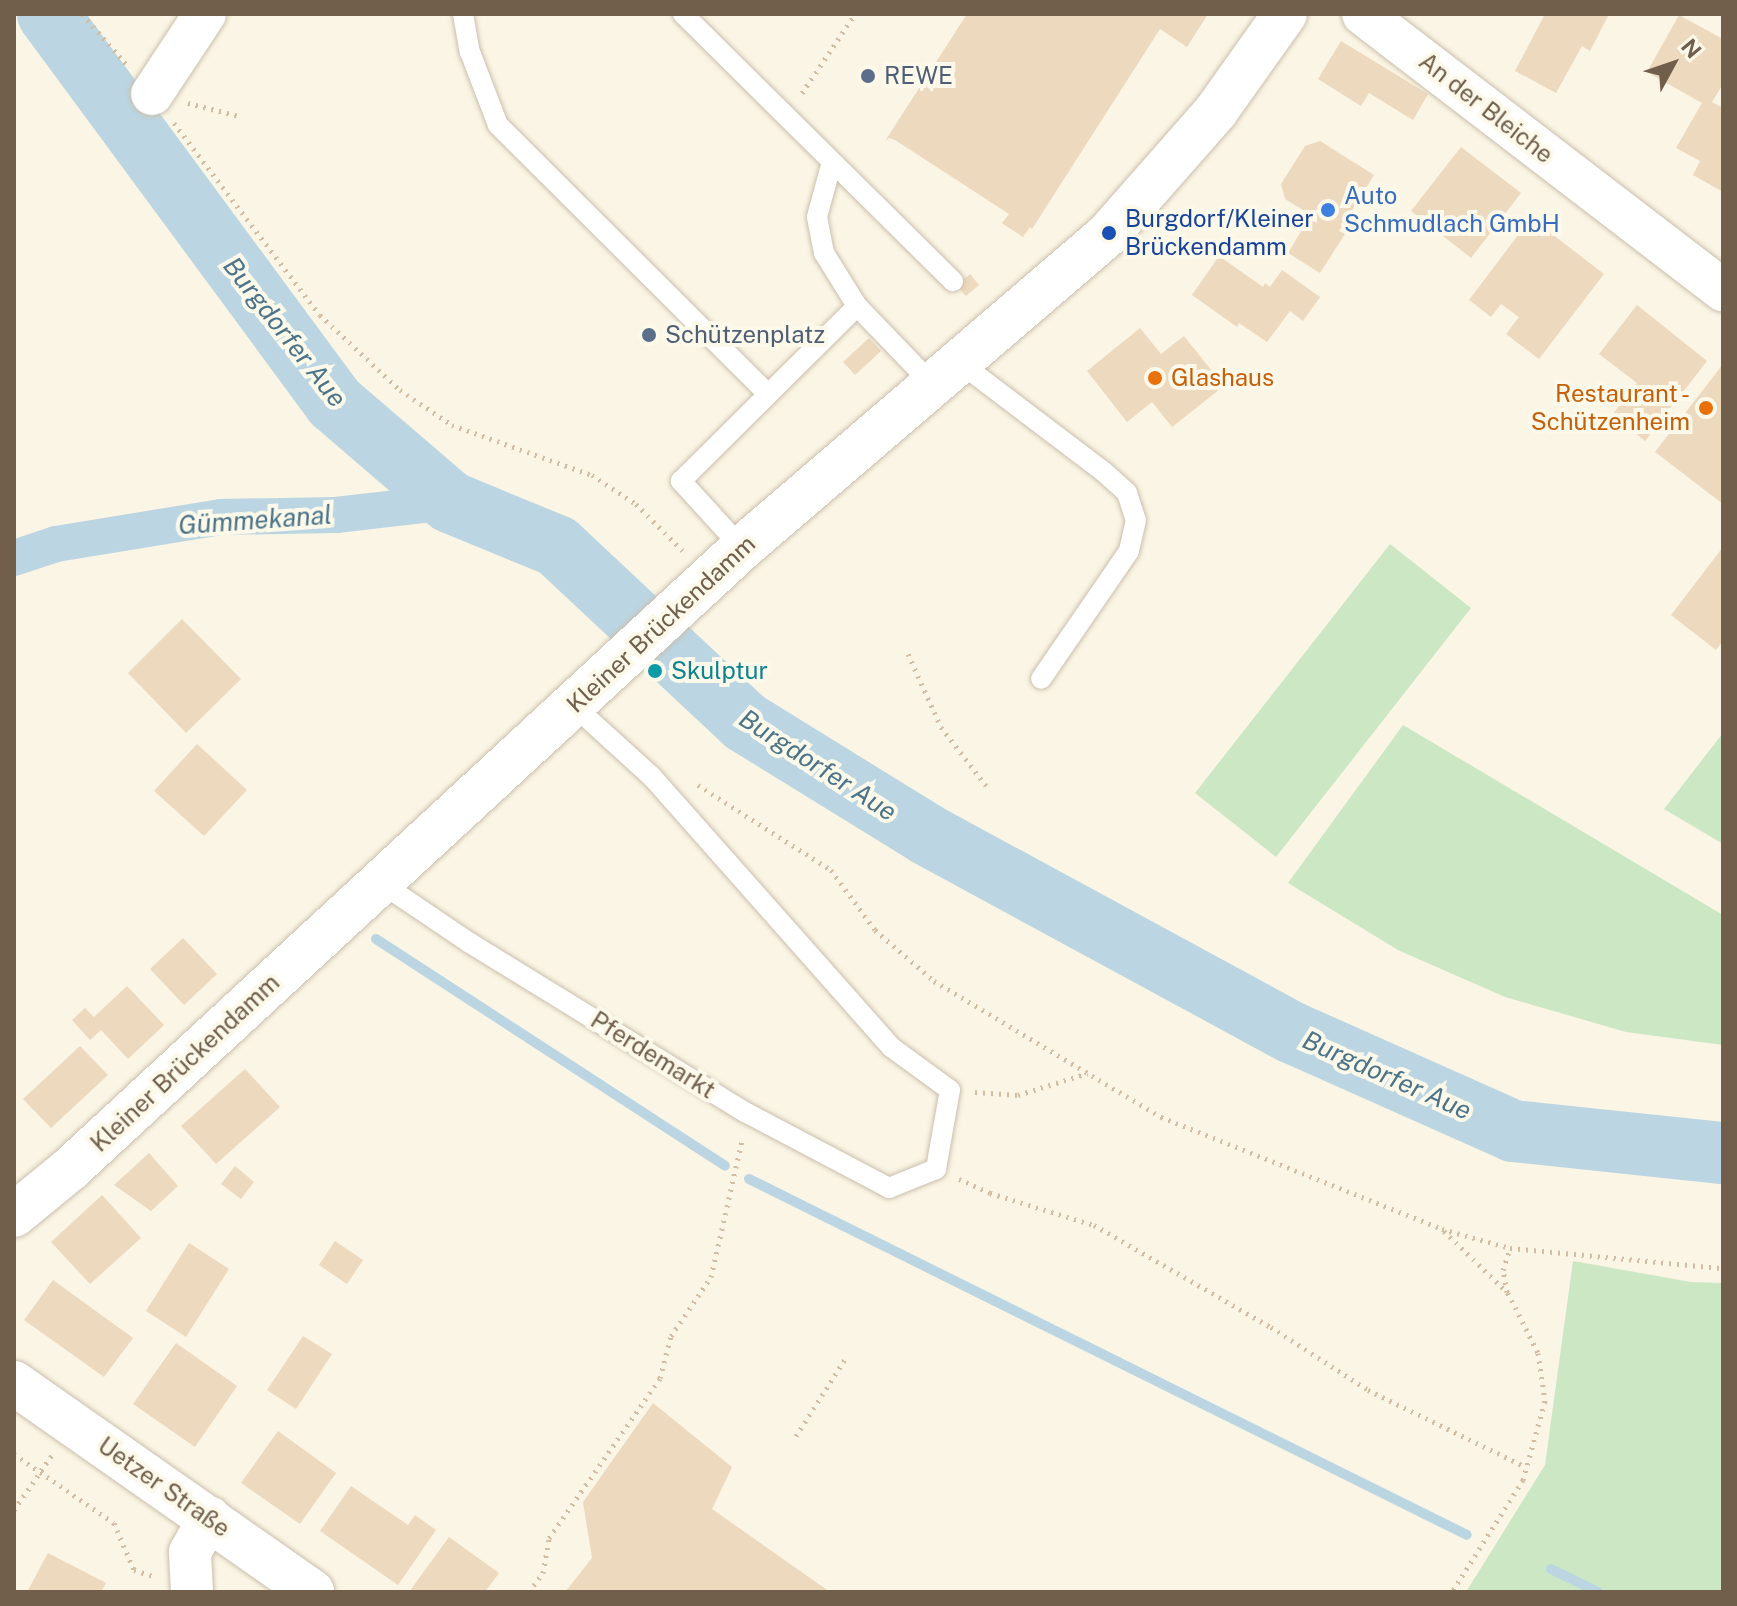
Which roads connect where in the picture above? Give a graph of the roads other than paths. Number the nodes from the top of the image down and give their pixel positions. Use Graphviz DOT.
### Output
graph roads {
  1 [pos="205,14"];
  2 [pos="463,14"];
  3 [pos="683,14"];
  4 [pos="1285,14"];
  5 [pos="1363,14"];
  6 [pos="152,94"];
  7 [pos="832,162"];
  8 [pos="953,281"];
  9 [pos="1723,290"];
  10 [pos="857,306"];
  11 [pos="946,374"];
  12 [pos="768,394"];
  13 [pos="742,548"];
  14 [pos="1041,679"];
  15 [pos="573,705"];
  16 [pos="381,883"];
  17 [pos="14,1215"];
  18 [pos="14,1383"];
  19 [pos="210,1517"];
  20 [pos="192,1590"];
  21 [pos="312,1592"];
  1 -- 6 [label="street"];
  2 -- 12 [label="lane"];
  3 -- 7 [label="lane"];
  4 -- 11 [label="main road, Kleiner Brückendamm"];
  5 -- 9 [label="street, An der Bleiche"];
  7 -- 8 [label="lane"];
  7 -- 10 [label="lane"];
  10 -- 11 [label="lane"];
  10 -- 12 [label="lane"];
  11 -- 13 [label="main road, Kleiner Brückendamm"];
  11 -- 14 [label="lane"];
  12 -- 13 [label="lane"];
  13 -- 15 [label="main road, Kleiner Brückendamm"];
  15 -- 16 [label="main road, Kleiner Brückendamm"];
  15 -- 16 [label="lane, Pferdemarkt"];
  16 -- 17 [label="main road, Kleiner Brückendamm"];
  18 -- 19 [label="main road, Uetzer Straße"];
  19 -- 20 [label="street"];
  19 -- 21 [label="main road, Uetzer Straße"];
}
